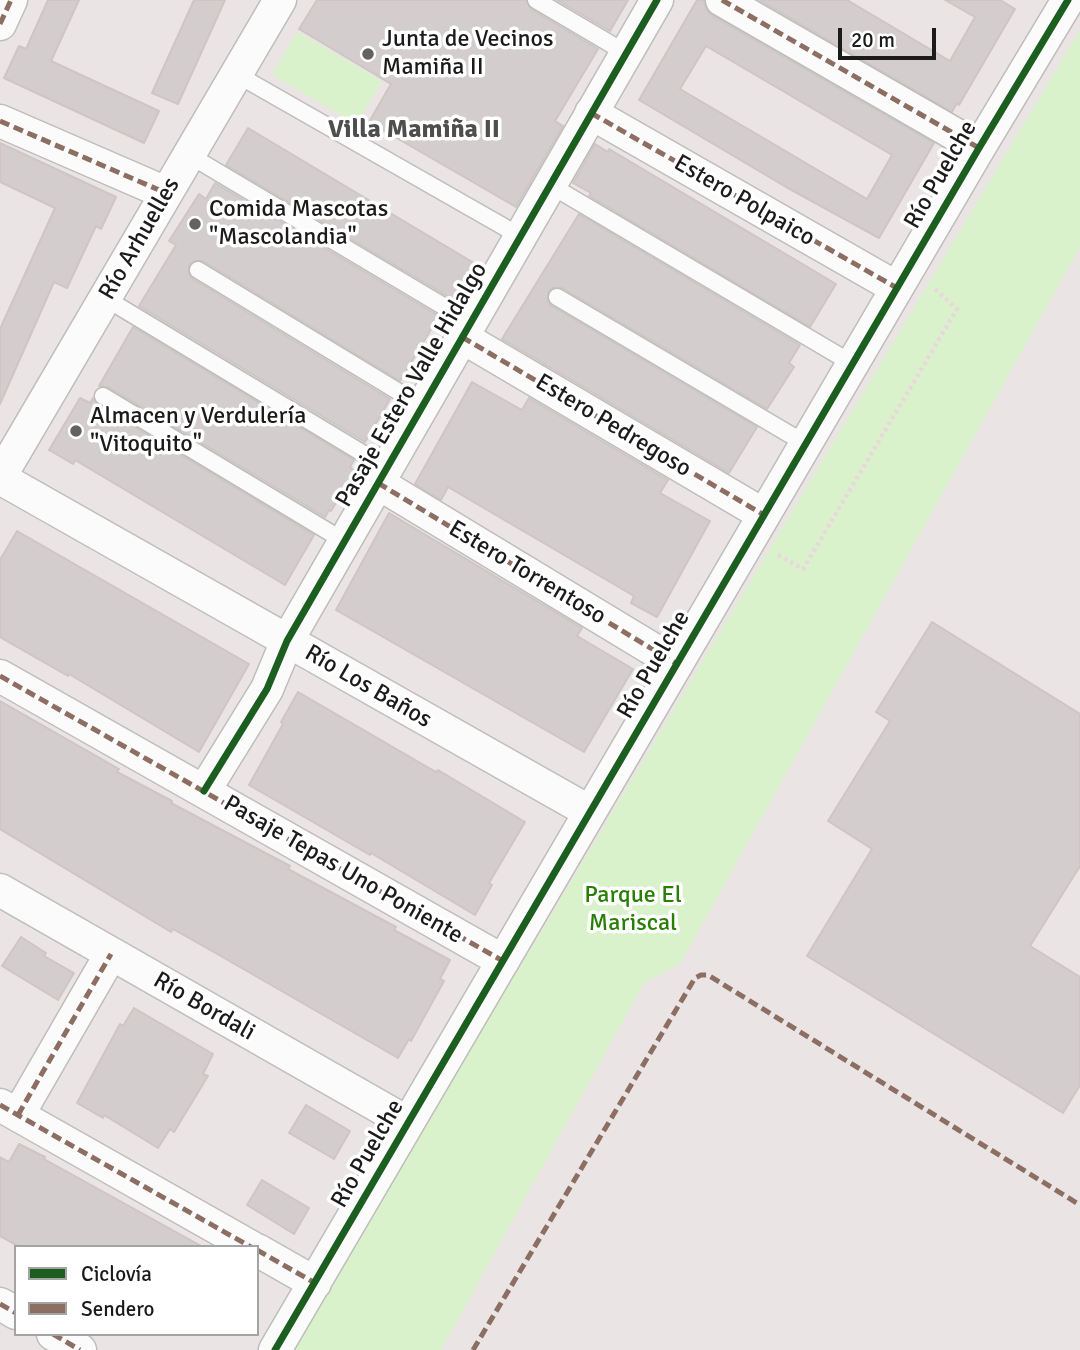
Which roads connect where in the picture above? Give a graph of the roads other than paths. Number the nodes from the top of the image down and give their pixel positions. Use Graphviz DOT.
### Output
graph roads {
  1 [pos="11,0"];
  2 [pos="280,0"];
  3 [pos="536,0"];
  4 [pos="657,0"];
  5 [pos="722,0"];
  6 [pos="1067,0"];
  7 [pos="0,24"];
  8 [pos="626,53"];
  9 [pos="236,74"];
  10 [pos="592,113"];
  11 [pos="0,121"];
  12 [pos="979,148"];
  13 [pos="189,155"];
  14 [pos="550,185"];
  15 [pos="166,193"];
  16 [pos="520,236"];
  17 [pos="198,270"];
  18 [pos="897,288"];
  19 [pos="557,297"];
  20 [pos="105,298"];
  21 [pos="466,330"];
  22 [pos="853,364"];
  23 [pos="103,396"];
  24 [pos="422,406"];
  25 [pos="806,444"];
  26 [pos="382,475"];
  27 [pos="0,478"];
  28 [pos="764,515"];
  29 [pos="344,541"];
  30 [pos="287,640"];
  31 [pos="677,664"];
  32 [pos="0,676"];
  33 [pos="204,791"];
  34 [pos="590,812"];
  35 [pos="0,890"];
  36 [pos="111,954"];
  37 [pos="503,961"];
  38 [pos="9,1110"];
  39 [pos="408,1124"];
  40 [pos="247,1245"];
  41 [pos="259,1251"];
  42 [pos="314,1283"];
  43 [pos="56,1336"];
  44 [pos="80,1350"];
  45 [pos="275,1350"];
  1 -- 7 [label="street"];
  2 -- 9 [label="street, Río Arhuelles"];
  3 -- 8 [label="lane"];
  4 -- 8 [label="street, Pasaje Estero Valle Hidalgo"];
  5 -- 12 [label="street"];
  6 -- 12 [label="street, Río Puelche"];
  8 -- 10 [label="street, Pasaje Estero Valle Hidalgo"];
  9 -- 13 [label="street, Río Arhuelles"];
  9 -- 16 [label="lane"];
  10 -- 14 [label="street, Pasaje Estero Valle Hidalgo"];
  10 -- 18 [label="street, Estero Polpaico"];
  11 -- 15 [label="street"];
  12 -- 18 [label="street, Río Puelche"];
  13 -- 15 [label="street, Río Arhuelles"];
  13 -- 21 [label="lane"];
  14 -- 16 [label="street, Pasaje Estero Valle Hidalgo"];
  14 -- 22 [label="lane"];
  15 -- 20 [label="street, Río Arhuelles"];
  16 -- 21 [label="street, Pasaje Estero Valle Hidalgo"];
  17 -- 24 [label="lane"];
  18 -- 22 [label="street, Río Puelche"];
  19 -- 25 [label="lane"];
  20 -- 26 [label="lane"];
  20 -- 27 [label="street, Río Arhuelles"];
  21 -- 24 [label="street, Pasaje Estero Valle Hidalgo"];
  21 -- 28 [label="street, Estero Pedregoso"];
  22 -- 25 [label="street, Río Puelche"];
  23 -- 29 [label="lane"];
  24 -- 26 [label="street, Pasaje Estero Valle Hidalgo"];
  25 -- 28 [label="street, Río Puelche"];
  26 -- 29 [label="street, Pasaje Estero Valle Hidalgo"];
  26 -- 31 [label="street, Estero Torrentoso"];
  27 -- 30 [label="street, Río Los Baños"];
  28 -- 31 [label="street, Río Puelche"];
  29 -- 30 [label="street, Pasaje Estero Valle Hidalgo"];
  30 -- 33 [label="street, Pasaje Estero Valle Hidalgo"];
  30 -- 34 [label="street, Río Los Baños"];
  31 -- 34 [label="street, Río Puelche"];
  32 -- 33 [label="street, Pasaje Tepas Uno Poniente"];
  33 -- 37 [label="street, Pasaje Tepas Uno Poniente"];
  34 -- 37 [label="street, Río Puelche"];
  35 -- 36 [label="street, Río Bordali"];
  36 -- 38 [label="street"];
  36 -- 39 [label="street, Río Bordali"];
  37 -- 39 [label="street, Río Puelche"];
  38 -- 40 [label="street"];
  39 -- 42 [label="street, Río Puelche"];
  41 -- 42 [label="street"];
  42 -- 45 [label="street, Río Puelche"];
  43 -- 44 [label="street"];
}
